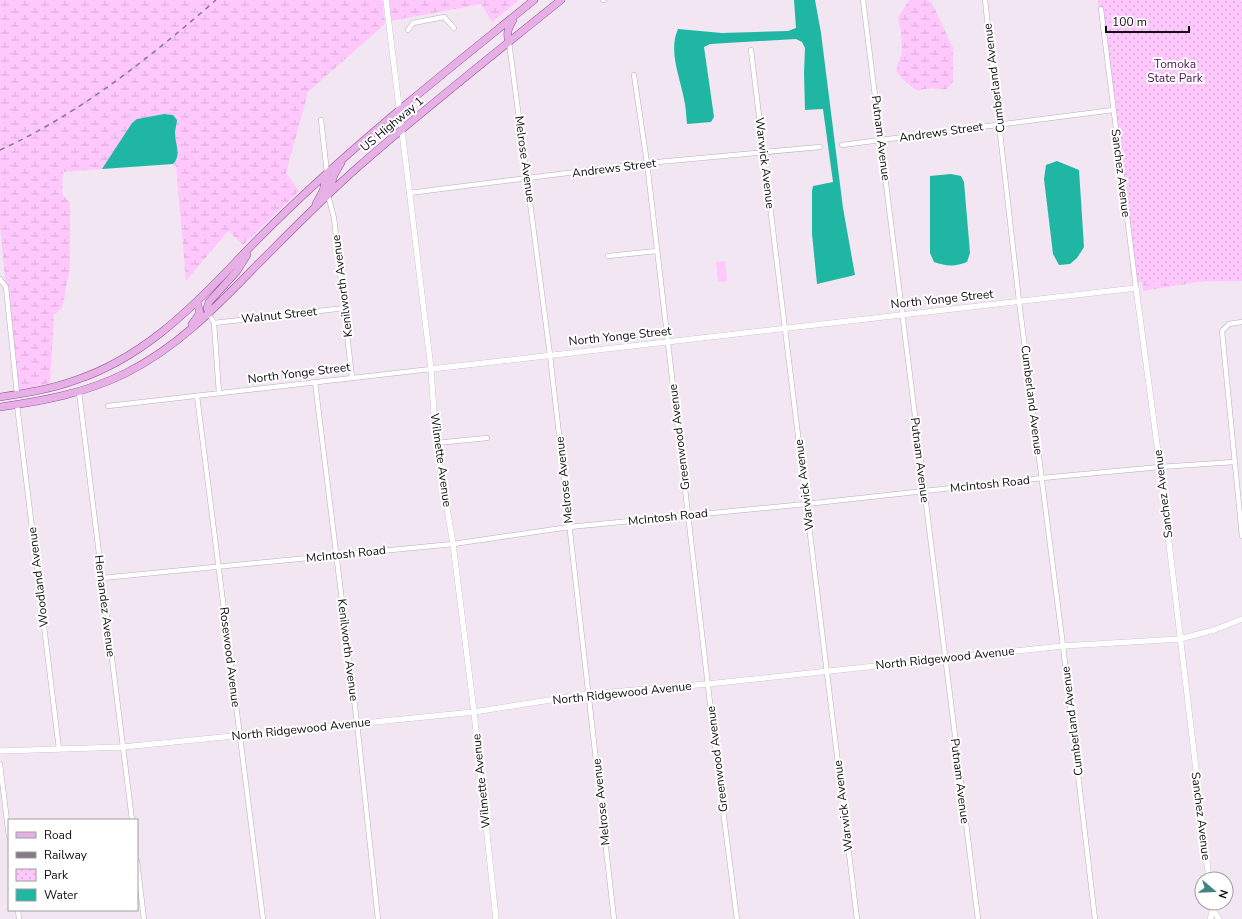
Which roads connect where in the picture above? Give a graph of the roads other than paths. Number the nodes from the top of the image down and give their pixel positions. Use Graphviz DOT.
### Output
graph roads {
  1 [pos="386,0"];
  2 [pos="534,0"];
  3 [pos="561,0"];
  4 [pos="863,0"];
  5 [pos="985,0"];
  6 [pos="1101,9"];
  7 [pos="516,15"];
  8 [pos="454,28"];
  9 [pos="408,30"];
  10 [pos="509,42"];
  11 [pos="751,50"];
  12 [pos="634,75"];
  13 [pos="399,110"];
  14 [pos="1113,110"];
  15 [pos="321,120"];
  16 [pos="1000,124"];
  17 [pos="401,130"];
  18 [pos="881,140"];
  19 [pos="842,144"];
  20 [pos="820,147"];
  21 [pos="765,153"];
  22 [pos="344,158"];
  23 [pos="648,163"];
  24 [pos="327,173"];
  25 [pos="528,179"];
  26 [pos="409,193"];
  27 [pos="328,195"];
  28 [pos="313,209"];
  29 [pos="254,244"];
  30 [pos="657,251"];
  31 [pos="608,256"];
  32 [pos="0,279"];
  33 [pos="1136,288"];
  34 [pos="1019,301"];
  35 [pos="197,302"];
  36 [pos="345,308"];
  37 [pos="209,314"];
  38 [pos="902,314"];
  39 [pos="1242,322"];
  40 [pos="214,323"];
  41 [pos="785,328"];
  42 [pos="180,340"];
  43 [pos="668,341"];
  44 [pos="550,355"];
  45 [pos="431,369"];
  46 [pos="96,372"];
  47 [pos="352,378"];
  48 [pos="74,381"];
  49 [pos="315,382"];
  50 [pos="79,392"];
  51 [pos="219,393"];
  52 [pos="17,394"];
  53 [pos="197,396"];
  54 [pos="0,397"];
  55 [pos="57,398"];
  56 [pos="17,405"];
  57 [pos="108,406"];
  58 [pos="0,407"];
  59 [pos="487,438"];
  60 [pos="436,443"];
  61 [pos="1234,462"];
  62 [pos="1160,467"];
  63 [pos="1042,478"];
  64 [pos="924,491"];
  65 [pos="806,504"];
  66 [pos="688,515"];
  67 [pos="569,527"];
  68 [pos="1242,536"];
  69 [pos="453,544"];
  70 [pos="336,555"];
  71 [pos="219,566"];
  72 [pos="102,578"];
  73 [pos="1242,619"];
  74 [pos="1180,639"];
  75 [pos="1063,646"];
  76 [pos="944,658"];
  77 [pos="827,671"];
  78 [pos="708,684"];
  79 [pos="588,694"];
  80 [pos="474,712"];
  81 [pos="357,723"];
  82 [pos="240,735"];
  83 [pos="123,747"];
  84 [pos="58,749"];
  85 [pos="0,751"];
  86 [pos="0,764"];
  87 [pos="132,819"];
  88 [pos="8,829"];
  89 [pos="138,869"];
  90 [pos="1208,871"];
  91 [pos="144,919"];
  92 [pos="263,919"];
  93 [pos="378,919"];
  94 [pos="496,919"];
  95 [pos="614,919"];
  96 [pos="737,919"];
  97 [pos="857,919"];
  98 [pos="978,919"];
  99 [pos="1094,919"];
  1 -- 13 [label="street, Wilmette Avenue"];
  2 -- 7 [label="main road, US Highway 1"];
  3 -- 10 [label="main road, US Highway 1"];
  4 -- 18 [label="street, Putnam Avenue"];
  5 -- 16 [label="street, Cumberland Avenue"];
  6 -- 14 [label="street, Sanchez Avenue"];
  7 -- 10 [label="main road"];
  7 -- 13 [label="main road, US Highway 1"];
  8 -- 9 [label="street"];
  10 -- 17 [label="main road, US Highway 1"];
  10 -- 25 [label="street, Melrose Avenue"];
  11 -- 21 [label="street, Warwick Avenue"];
  12 -- 23 [label="street, Greenwood Avenue"];
  13 -- 17 [label="street, Wilmette Avenue"];
  13 -- 22 [label="main road, US Highway 1"];
  14 -- 16 [label="street, Andrews Street"];
  14 -- 33 [label="street, Sanchez Avenue"];
  15 -- 24 [label="street"];
  16 -- 18 [label="street, Andrews Street"];
  16 -- 34 [label="street, Cumberland Avenue"];
  17 -- 26 [label="street, Wilmette Avenue"];
  17 -- 27 [label="main road, US Highway 1"];
  18 -- 19 [label="street, Andrews Street"];
  18 -- 38 [label="street, Putnam Avenue"];
  20 -- 21 [label="street, Andrews Street"];
  21 -- 23 [label="street, Andrews Street"];
  21 -- 41 [label="street, Warwick Avenue"];
  22 -- 24 [label="main road, US Highway 1"];
  22 -- 27 [label="main road"];
  23 -- 25 [label="street, Andrews Street"];
  23 -- 30 [label="street, Greenwood Avenue"];
  24 -- 28 [label="main road"];
  24 -- 29 [label="main road, US Highway 1"];
  25 -- 26 [label="street, Andrews Street"];
  25 -- 44 [label="street, Melrose Avenue"];
  26 -- 45 [label="street, Wilmette Avenue"];
  27 -- 28 [label="main road, US Highway 1"];
  27 -- 36 [label="street, Kenilworth Avenue"];
  28 -- 37 [label="main road, US Highway 1"];
  29 -- 35 [label="main road, US Highway 1"];
  29 -- 37 [label="main road"];
  30 -- 31 [label="street"];
  30 -- 43 [label="street, Greenwood Avenue"];
  32 -- 52 [label="street"];
  33 -- 34 [label="street, North Yonge Street"];
  33 -- 62 [label="street, Sanchez Avenue"];
  34 -- 38 [label="street, North Yonge Street"];
  34 -- 63 [label="street, Cumberland Avenue"];
  35 -- 42 [label="main road"];
  35 -- 46 [label="main road"];
  36 -- 40 [label="street, Walnut Street"];
  36 -- 47 [label="street, Kenilworth Avenue"];
  37 -- 40 [label="street"];
  37 -- 42 [label="main road"];
  38 -- 41 [label="street, North Yonge Street"];
  38 -- 64 [label="street, Putnam Avenue"];
  39 -- 61 [label="street"];
  40 -- 51 [label="street"];
  41 -- 43 [label="street, North Yonge Street"];
  41 -- 65 [label="street, Warwick Avenue"];
  42 -- 50 [label="main road"];
  43 -- 44 [label="street, North Yonge Street"];
  43 -- 66 [label="street, Greenwood Avenue"];
  44 -- 45 [label="street, North Yonge Street"];
  44 -- 67 [label="street, Melrose Avenue"];
  45 -- 47 [label="street, North Yonge Street"];
  45 -- 60 [label="street, Wilmette Avenue"];
  46 -- 48 [label="main road"];
  46 -- 50 [label="main road"];
  47 -- 49 [label="street, North Yonge Street"];
  48 -- 52 [label="main road"];
  48 -- 55 [label="main road"];
  49 -- 51 [label="street, North Yonge Street"];
  49 -- 70 [label="street, Kenilworth Avenue"];
  50 -- 55 [label="main road"];
  50 -- 72 [label="street, Hernandez Avenue"];
  51 -- 53 [label="street, North Yonge Street"];
  52 -- 54 [label="main road"];
  53 -- 57 [label="street, North Yonge Street"];
  53 -- 71 [label="street, Rosewood Avenue"];
  55 -- 56 [label="main road"];
  56 -- 58 [label="main road"];
  56 -- 84 [label="street, Woodland Avenue"];
  59 -- 60 [label="street"];
  60 -- 69 [label="street, Wilmette Avenue"];
  61 -- 62 [label="street, McIntosh Road"];
  61 -- 68 [label="street"];
  62 -- 63 [label="street, McIntosh Road"];
  62 -- 74 [label="street, Sanchez Avenue"];
  63 -- 64 [label="street, McIntosh Road"];
  63 -- 75 [label="street, Cumberland Avenue"];
  64 -- 65 [label="street, McIntosh Road"];
  64 -- 76 [label="street, Putnam Avenue"];
  65 -- 66 [label="street, McIntosh Road"];
  65 -- 77 [label="street, Warwick Avenue"];
  66 -- 67 [label="street, McIntosh Road"];
  66 -- 78 [label="street, Greenwood Avenue"];
  67 -- 69 [label="street, McIntosh Road"];
  67 -- 79 [label="street, Melrose Avenue"];
  69 -- 70 [label="street, McIntosh Road"];
  69 -- 80 [label="street, Wilmette Avenue"];
  70 -- 71 [label="street, McIntosh Road"];
  70 -- 81 [label="street, Kenilworth Avenue"];
  71 -- 72 [label="street, McIntosh Road"];
  71 -- 82 [label="street, Rosewood Avenue"];
  72 -- 83 [label="street, Hernandez Avenue"];
  73 -- 74 [label="street, North Ridgewood Avenue"];
  74 -- 75 [label="street, North Ridgewood Avenue"];
  74 -- 90 [label="street, Sanchez Avenue"];
  75 -- 76 [label="street, North Ridgewood Avenue"];
  75 -- 99 [label="street, Cumberland Avenue"];
  76 -- 77 [label="street, North Ridgewood Avenue"];
  76 -- 98 [label="street, Putnam Avenue"];
  77 -- 78 [label="street, North Ridgewood Avenue"];
  77 -- 97 [label="street, Warwick Avenue"];
  78 -- 79 [label="street, North Ridgewood Avenue"];
  78 -- 96 [label="street, Greenwood Avenue"];
  79 -- 80 [label="street, North Ridgewood Avenue"];
  79 -- 95 [label="street, Melrose Avenue"];
  80 -- 81 [label="street, North Ridgewood Avenue"];
  80 -- 94 [label="street, Wilmette Avenue"];
  81 -- 82 [label="street, North Ridgewood Avenue"];
  81 -- 93 [label="street, Kenilworth Avenue"];
  82 -- 83 [label="street, North Ridgewood Avenue"];
  82 -- 92 [label="street, Rosewood Avenue"];
  83 -- 84 [label="street, North Ridgewood Avenue"];
  83 -- 87 [label="street, Hernandez Avenue"];
  84 -- 85 [label="street, North Ridgewood Avenue"];
  86 -- 88 [label="street"];
  89 -- 91 [label="street"];
}
